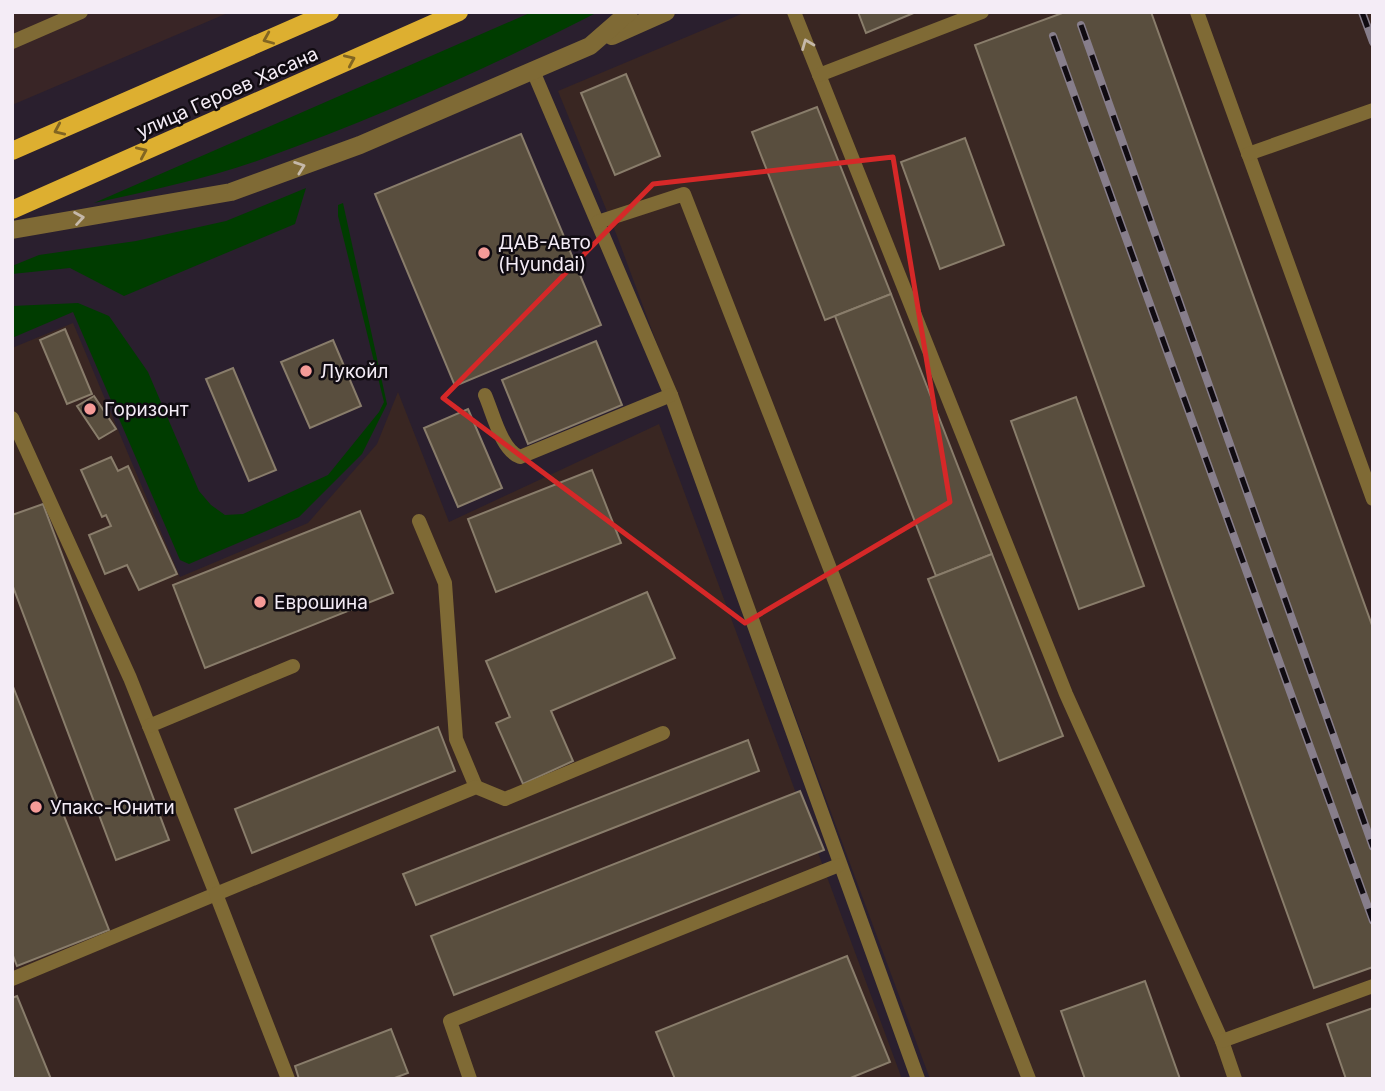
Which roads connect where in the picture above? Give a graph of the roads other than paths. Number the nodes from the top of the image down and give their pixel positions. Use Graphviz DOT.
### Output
graph roads {
  1 [pos="81,12"];
  2 [pos="330,12"];
  3 [pos="459,12"];
  4 [pos="629,12"];
  5 [pos="666,12"];
  6 [pos="794,12"];
  7 [pos="982,12"];
  8 [pos="1197,12"];
  9 [pos="12,42"];
  10 [pos="590,46"];
  11 [pos="533,71"];
  12 [pos="819,75"];
  13 [pos="1373,110"];
  14 [pos="18,148"];
  15 [pos="1248,154"];
  16 [pos="12,209"];
  17 [pos="598,222"];
  18 [pos="12,230"];
  19 [pos="485,395"];
  20 [pos="671,395"];
  21 [pos="12,418"];
  22 [pos="1373,499"];
  23 [pos="419,521"];
  24 [pos="293,666"];
  25 [pos="149,726"];
  26 [pos="663,733"];
  27 [pos="475,787"];
  28 [pos="839,865"];
  29 [pos="216,894"];
  30 [pos="12,979"];
  31 [pos="1373,986"];
  32 [pos="1222,1041"];
  33 [pos="288,1079"];
  34 [pos="470,1079"];
  35 [pos="918,1079"];
  36 [pos="1029,1079"];
  37 [pos="1235,1079"];
  1 -- 9 [label="lane"];
  2 -- 14 [label="main road, улица Героев Хасана, one-way"];
  16 -- 3 [label="main road, улица Героев Хасана, one-way"];
  4 -- 10 [label="street"];
  5 -- 10 [label="street"];
  12 -- 6 [label="lane, one-way"];
  7 -- 12 [label="lane"];
  8 -- 15 [label="lane"];
  10 -- 11 [label="street"];
  11 -- 17 [label="lane"];
  18 -- 11 [label="street, one-way"];
  12 -- 32 [label="lane"];
  13 -- 15 [label="lane"];
  15 -- 22 [label="lane"];
  17 -- 20 [label="lane"];
  17 -- 36 [label="lane"];
  19 -- 20 [label="lane"];
  20 -- 28 [label="lane"];
  21 -- 25 [label="lane"];
  23 -- 27 [label="lane"];
  24 -- 25 [label="lane"];
  25 -- 29 [label="lane"];
  26 -- 27 [label="lane"];
  27 -- 29 [label="lane"];
  28 -- 34 [label="lane"];
  28 -- 35 [label="lane"];
  29 -- 30 [label="lane"];
  29 -- 33 [label="lane"];
  31 -- 32 [label="lane"];
  32 -- 37 [label="lane"];
}
